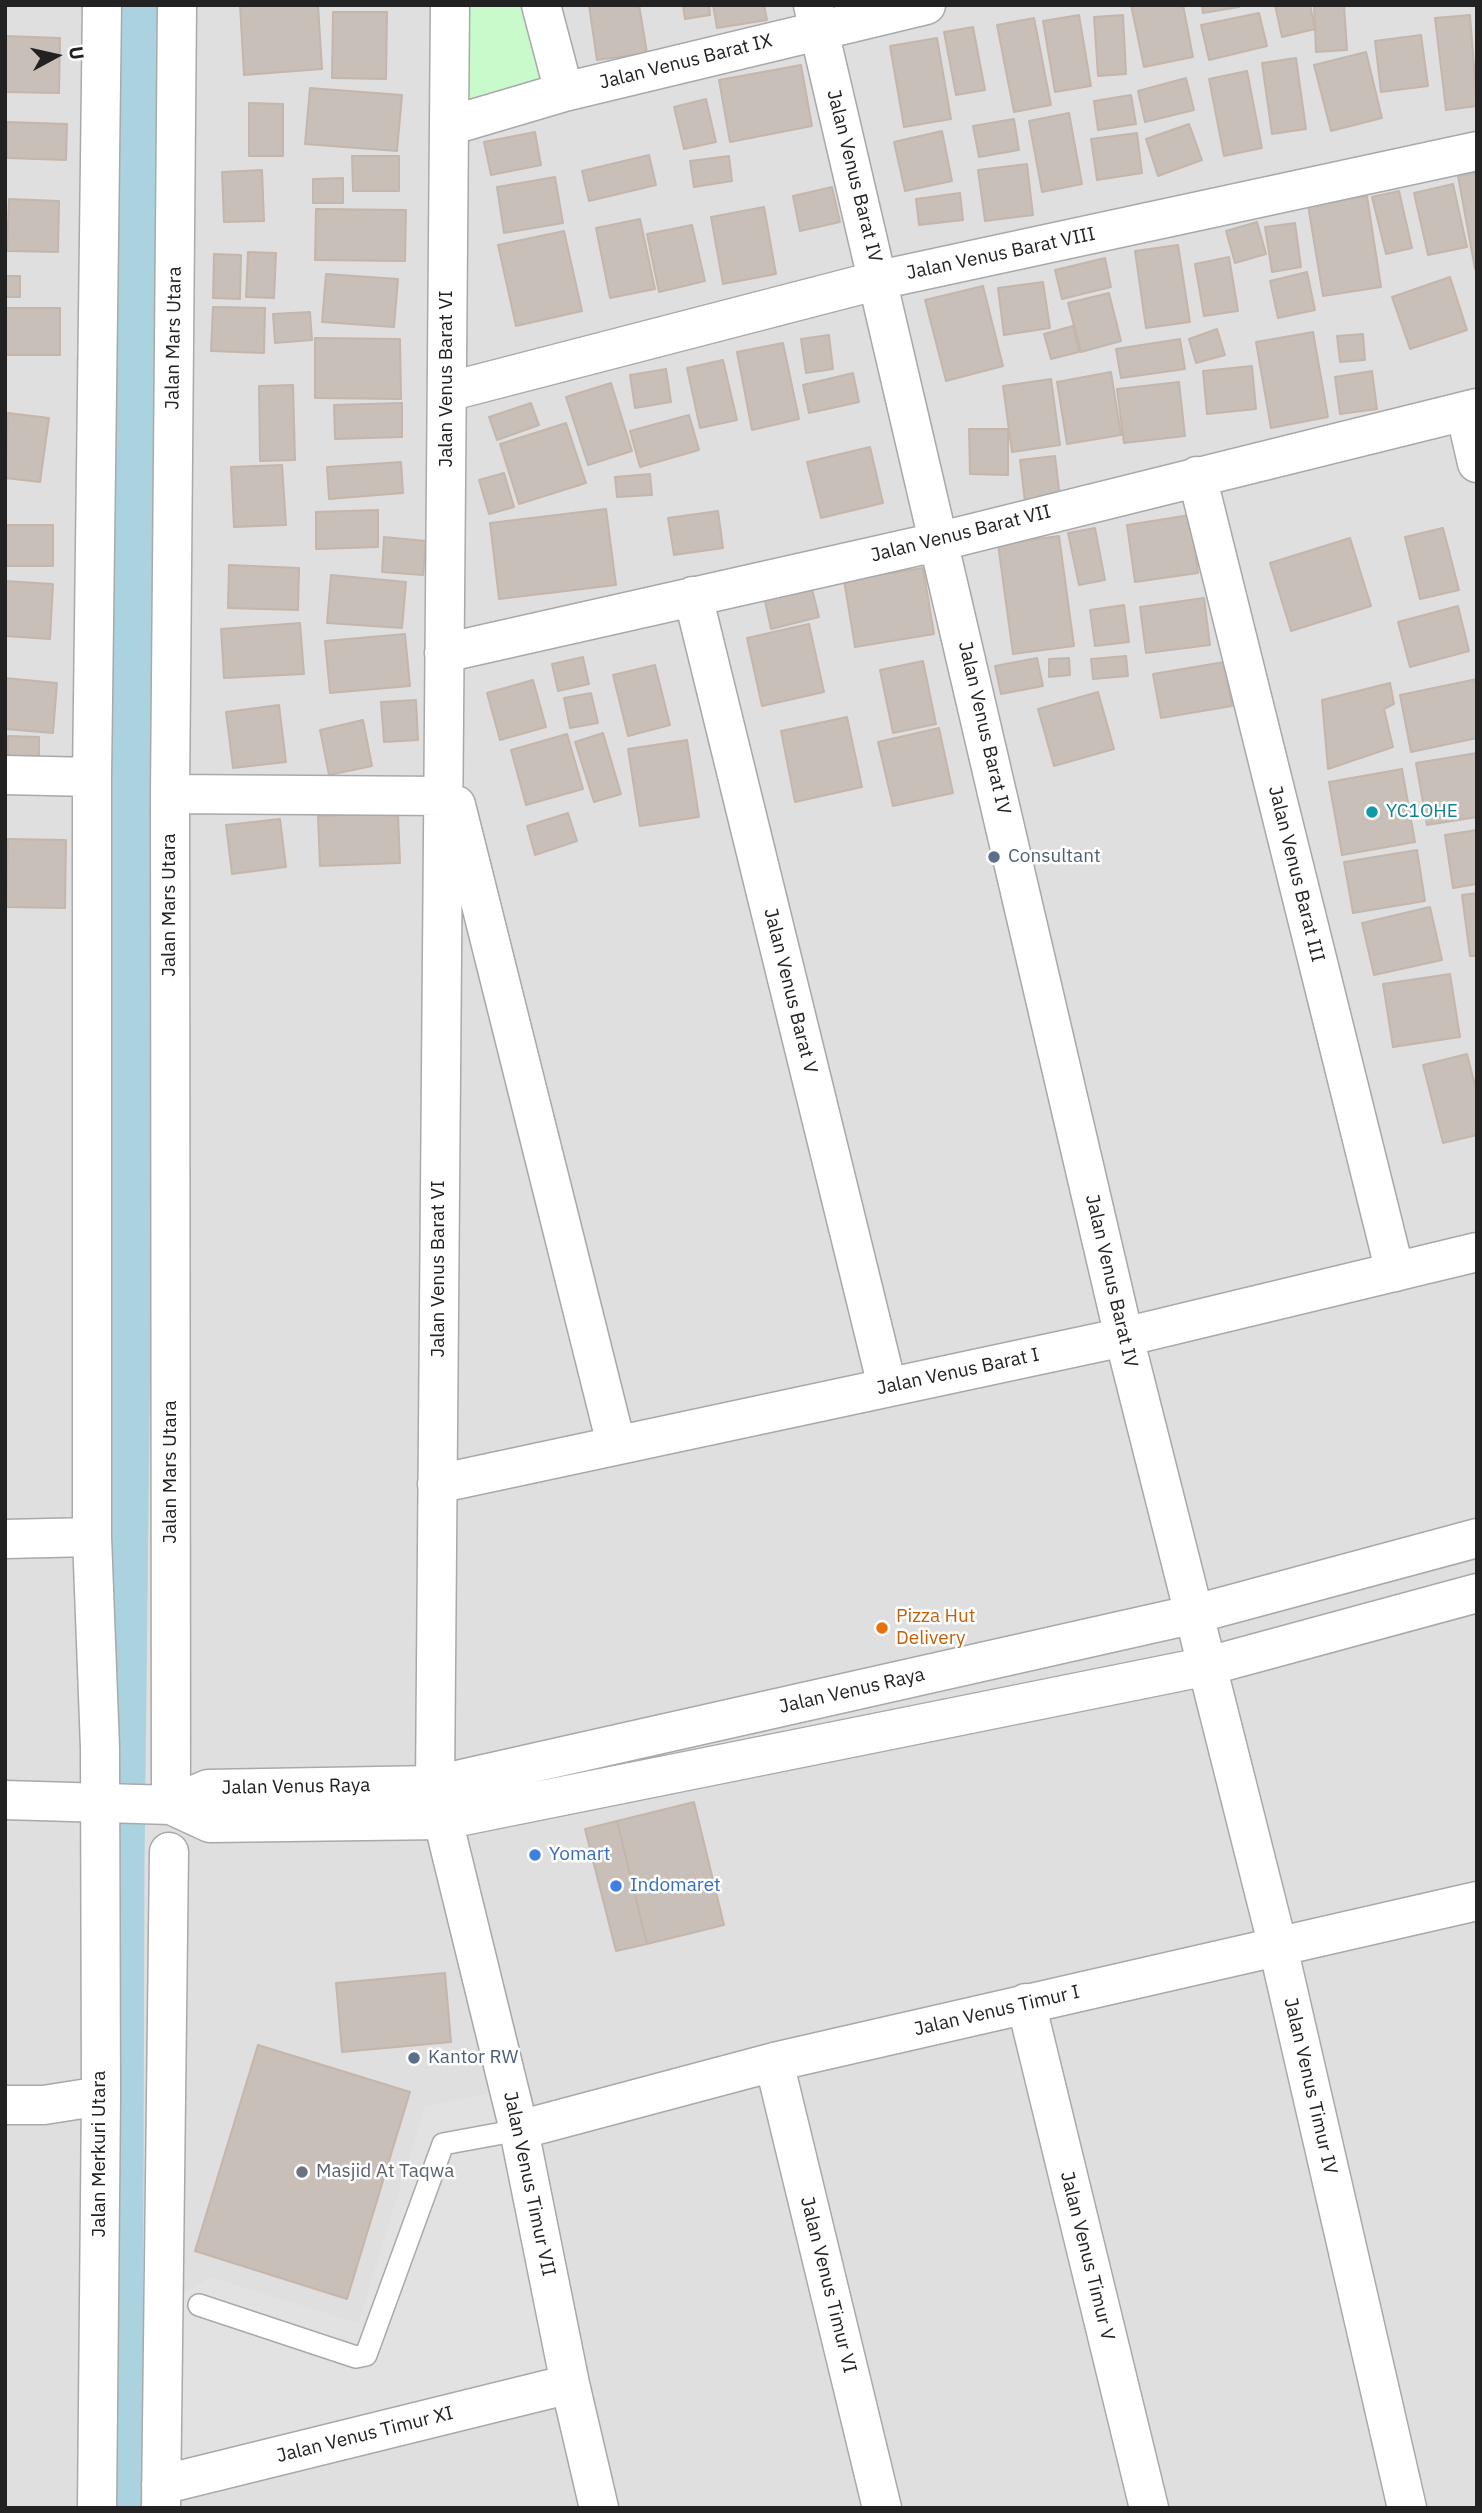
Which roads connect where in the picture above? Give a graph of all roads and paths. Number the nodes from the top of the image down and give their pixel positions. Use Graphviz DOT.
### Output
graph roads {
  1 [pos="102,5"];
  2 [pos="177,5"];
  3 [pos="450,5"];
  4 [pos="541,5"];
  5 [pos="926,5"];
  6 [pos="816,17"];
  7 [pos="564,92"];
  8 [pos="449,126"];
  9 [pos="1477,151"];
  10 [pos="879,280"];
  11 [pos="447,392"];
  12 [pos="1471,409"];
  13 [pos="1477,463"];
  14 [pos="1197,476"];
  15 [pos="941,541"];
  16 [pos="693,596"];
  17 [pos="444,653"];
  18 [pos="444,753"];
  19 [pos="5,775"];
  20 [pos="92,777"];
  21 [pos="170,794"];
  22 [pos="443,796"];
  23 [pos="1477,1252"];
  24 [pos="1395,1272"];
  25 [pos="1124,1337"];
  26 [pos="887,1386"];
  27 [pos="616,1444"];
  28 [pos="437,1484"];
  29 [pos="92,1537"];
  30 [pos="1477,1538"];
  31 [pos="5,1539"];
  32 [pos="1477,1593"];
  33 [pos="1195,1614"];
  34 [pos="1208,1666"];
  35 [pos="5,1800"];
  36 [pos="99,1801"];
  37 [pos="439,1803"];
  38 [pos="171,1805"];
  39 [pos="169,1852"];
  40 [pos="1477,1901"];
  41 [pos="1278,1947"];
  42 [pos="1026,2004"];
  43 [pos="774,2062"];
  44 [pos="101,2096"];
  45 [pos="5,2105"];
  46 [pos="519,2130"];
  47 [pos="199,2305"];
  48 [pos="570,2385"];
  49 [pos="161,2496"];
  50 [pos="97,2508"];
  51 [pos="599,2508"];
  52 [pos="882,2508"];
  53 [pos="1149,2508"];
  54 [pos="1407,2508"];
  1 -- 20 [label="street"];
  2 -- 21 [label="street, Jalan Mars Utara"];
  3 -- 8 [label="street, Jalan Venus Barat VI"];
  4 -- 7 [label="street"];
  5 -- 6 [label="street, Jalan Venus Barat IX"];
  6 -- 7 [label="street, Jalan Venus Barat IX"];
  6 -- 10 [label="street, Jalan Venus Barat IV"];
  7 -- 8 [label="street, Jalan Venus Barat IX"];
  8 -- 11 [label="street, Jalan Venus Barat VI"];
  9 -- 10 [label="street, Jalan Venus Barat VIII"];
  10 -- 11 [label="street, Jalan Venus Barat VIII"];
  10 -- 15 [label="street, Jalan Venus Barat IV"];
  11 -- 17 [label="street, Jalan Venus Barat VI"];
  12 -- 13 [label="street"];
  12 -- 14 [label="street, Jalan Venus Barat VII"];
  14 -- 15 [label="street, Jalan Venus Barat VII"];
  14 -- 24 [label="street, Jalan Venus Barat III"];
  15 -- 16 [label="street, Jalan Venus Barat VII"];
  15 -- 25 [label="street, Jalan Venus Barat IV"];
  16 -- 17 [label="street, Jalan Venus Barat VII"];
  16 -- 26 [label="street, Jalan Venus Barat V"];
  17 -- 18 [label="street, Jalan Venus Barat VI"];
  18 -- 22 [label="street, Jalan Venus Barat VI"];
  18 -- 27 [label="street, Jalan Venus Barat VI"];
  19 -- 20 [label="street"];
  20 -- 29 [label="street"];
  21 -- 22 [label="street"];
  21 -- 38 [label="street, Jalan Mars Utara"];
  22 -- 28 [label="street, Jalan Venus Barat VI"];
  23 -- 24 [label="street, Jalan Venus Barat I"];
  24 -- 25 [label="street, Jalan Venus Barat I"];
  25 -- 26 [label="street, Jalan Venus Barat I"];
  25 -- 33 [label="street, Jalan Venus Barat IV"];
  26 -- 27 [label="street, Jalan Venus Barat I"];
  27 -- 28 [label="street, Jalan Venus Barat I"];
  28 -- 37 [label="street, Jalan Venus Barat VI"];
  29 -- 31 [label="street"];
  29 -- 36 [label="street"];
  30 -- 33 [label="street, Jalan Venus Raya"];
  32 -- 34 [label="street, Jalan Venus Raya"];
  33 -- 34 [label="street, Jalan Venus Barat IV"];
  33 -- 37 [label="street, Jalan Venus Raya"];
  34 -- 37 [label="street, Jalan Venus Raya"];
  34 -- 41 [label="street, Jalan Venus Timur IV"];
  35 -- 36 [label="street"];
  36 -- 38 [label="street"];
  36 -- 44 [label="street, Jalan Merkuri Utara"];
  37 -- 38 [label="street, Jalan Venus Raya"];
  37 -- 46 [label="street, Jalan Venus Timur VII"];
  39 -- 49 [label="street"];
  40 -- 41 [label="street, Jalan Venus Timur I"];
  41 -- 42 [label="street, Jalan Venus Timur I"];
  41 -- 54 [label="street, Jalan Venus Timur IV"];
  42 -- 43 [label="street, Jalan Venus Timur I"];
  42 -- 53 [label="street, Jalan Venus Timur V"];
  43 -- 46 [label="street, Jalan Venus Timur I"];
  43 -- 52 [label="street, Jalan Venus Timur VI"];
  44 -- 45 [label="street"];
  44 -- 50 [label="street, Jalan Merkuri Utara"];
  46 -- 47 [label="lane"];
  46 -- 48 [label="street, Jalan Venus Timur VII"];
  48 -- 49 [label="street, Jalan Venus Timur XI"];
  48 -- 51 [label="street, Jalan Venus Timur VII"];
}
